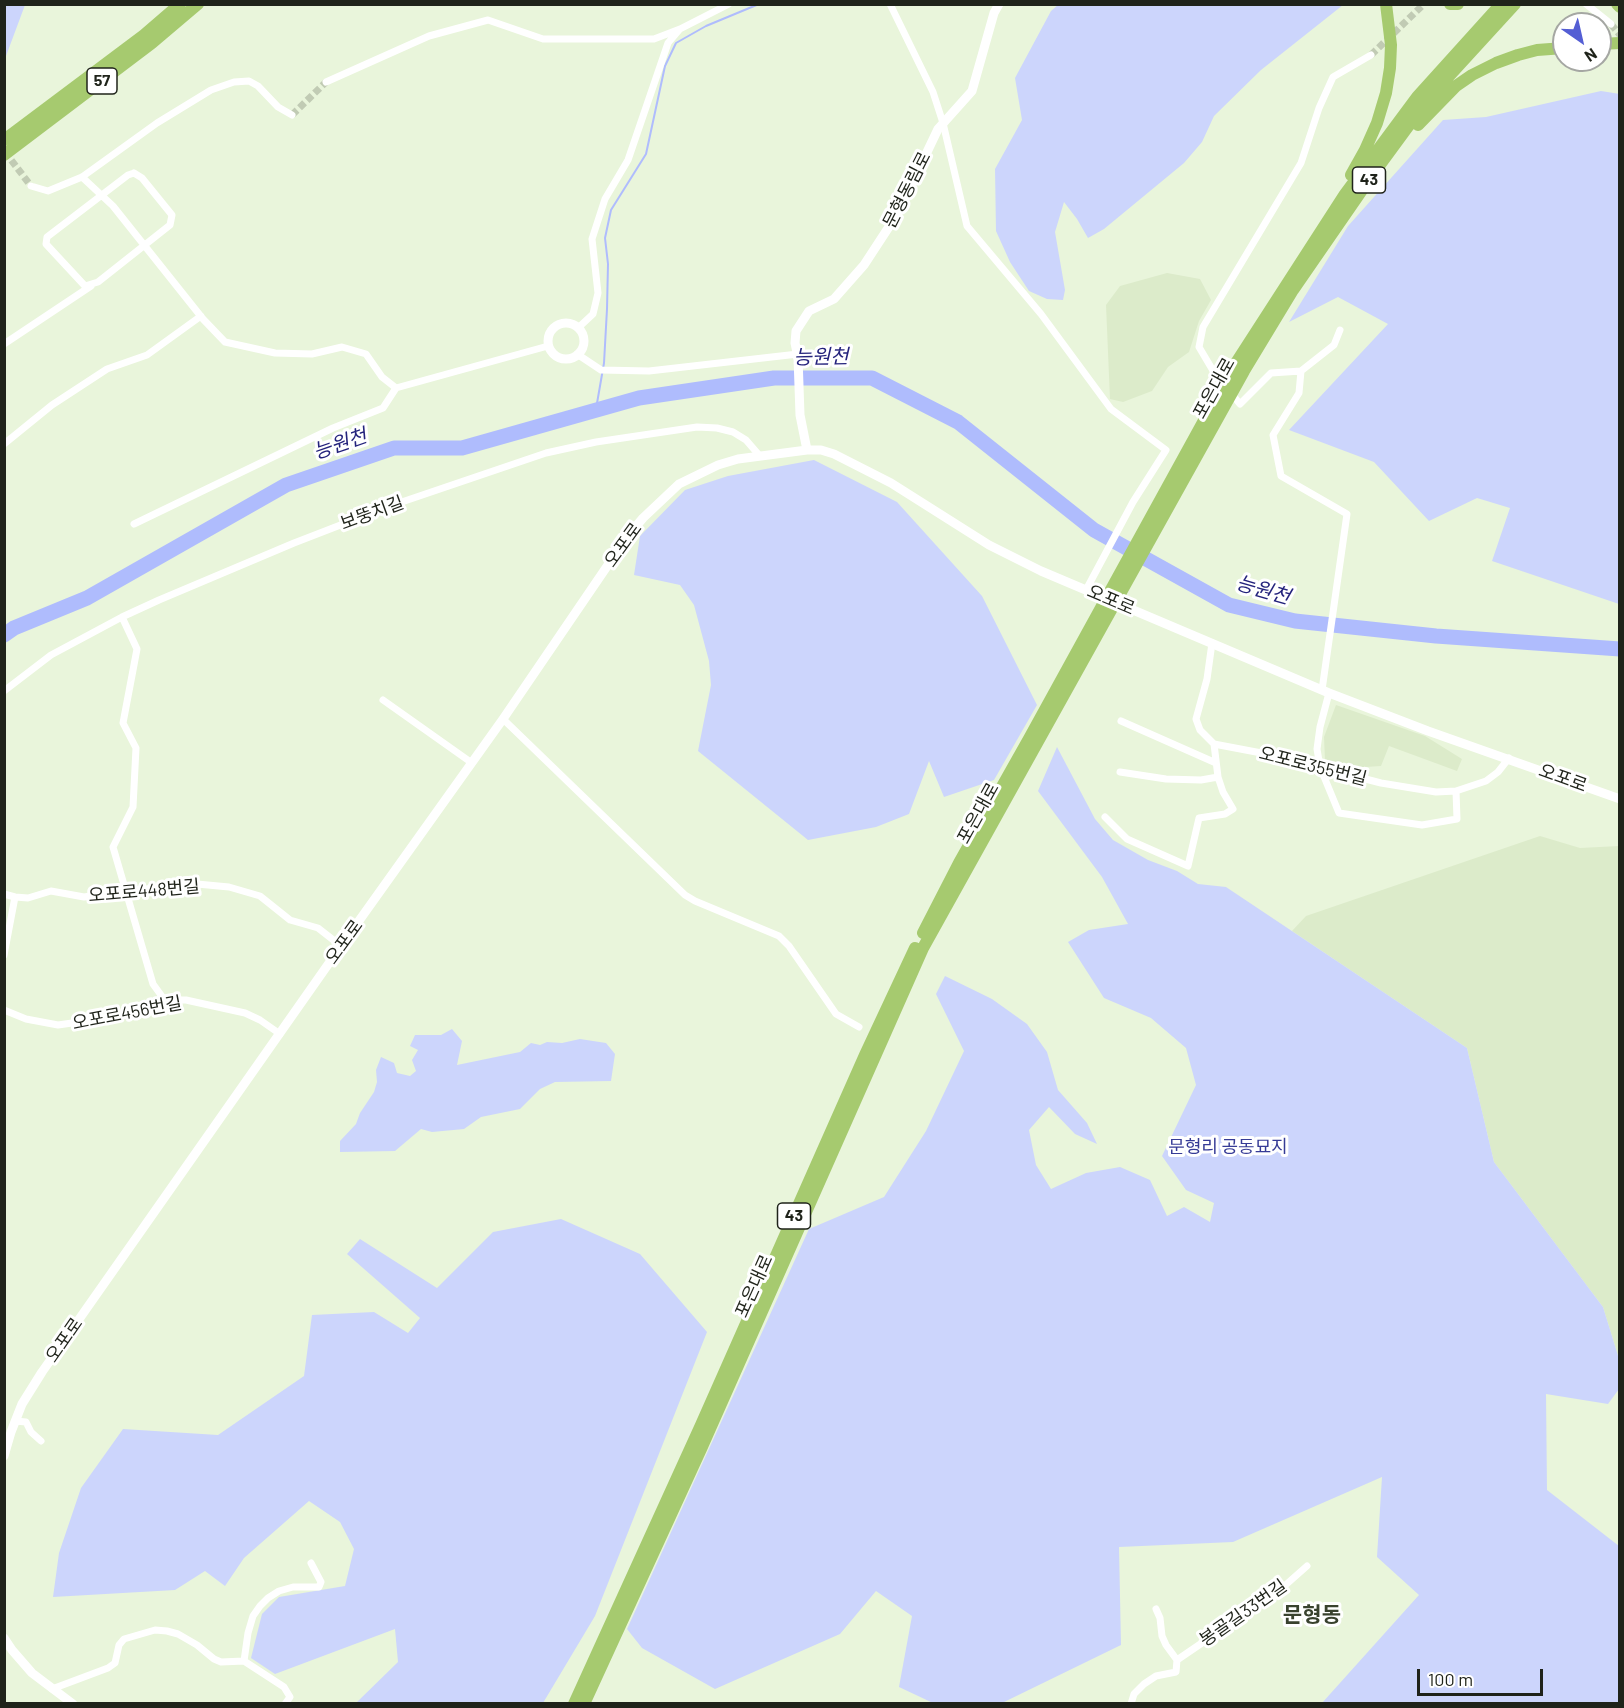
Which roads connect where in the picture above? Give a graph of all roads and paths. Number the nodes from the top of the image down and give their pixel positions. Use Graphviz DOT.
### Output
graph roads {
  1 [pos="180,4"];
  2 [pos="198,4"];
  3 [pos="729,4"];
  4 [pos="890,4"];
  5 [pos="999,4"];
  6 [pos="1386,4"];
  7 [pos="1450,4"];
  8 [pos="1458,4"];
  9 [pos="1501,4"];
  10 [pos="1515,4"];
  11 [pos="680,29"];
  12 [pos="1552,49"];
  13 [pos="1371,55"];
  14 [pos="326,82"];
  15 [pos="292,116"];
  16 [pos="943,123"];
  17 [pos="4,140"];
  18 [pos="4,155"];
  19 [pos="82,177"];
  20 [pos="1371,177"];
  21 [pos="31,186"];
  22 [pos="102,195"];
  23 [pos="146,246"];
  24 [pos="1295,270"];
  25 [pos="93,285"];
  26 [pos="201,316"];
  27 [pos="578,328"];
  28 [pos="1340,330"];
  29 [pos="4,344"];
  30 [pos="548,346"];
  31 [pos="578,354"];
  32 [pos="798,356"];
  33 [pos="1239,369"];
  34 [pos="1301,371"];
  35 [pos="396,388"];
  36 [pos="4,444"];
  37 [pos="807,450"];
  38 [pos="759,455"];
  39 [pos="134,524"];
  40 [pos="1086,590"];
  41 [pos="122,617"];
  42 [pos="1212,643"];
  43 [pos="4,691"];
  44 [pos="1325,691"];
  45 [pos="383,700"];
  46 [pos="503,719"];
  47 [pos="1121,721"];
  48 [pos="1034,739"];
  49 [pos="1214,744"];
  50 [pos="1509,758"];
  51 [pos="472,763"];
  52 [pos="1216,763"];
  53 [pos="1320,767"];
  54 [pos="1120,772"];
  55 [pos="1218,777"];
  56 [pos="1456,791"];
  57 [pos="1620,799"];
  58 [pos="1105,817"];
  59 [pos="125,891"];
  60 [pos="4,894"];
  61 [pos="15,897"];
  62 [pos="341,946"];
  63 [pos="4,955"];
  64 [pos="166,1002"];
  65 [pos="4,1010"];
  66 [pos="859,1027"];
  67 [pos="280,1034"];
  68 [pos="15,1421"];
  69 [pos="41,1441"];
  70 [pos="4,1456"];
  71 [pos="311,1563"];
  72 [pos="1307,1566"];
  73 [pos="1156,1609"];
  74 [pos="4,1638"];
  75 [pos="1177,1660"];
  76 [pos="244,1661"];
  77 [pos="52,1689"];
  78 [pos="73,1704"];
  79 [pos="285,1704"];
  80 [pos="574,1704"];
  81 [pos="584,1704"];
  82 [pos="1131,1704"];
  1 -- 17 [label="highway, 57"];
  2 -- 18 [label="highway, 57"];
  3 -- 11 [label="street"];
  4 -- 16 [label="street"];
  5 -- 16 [label="street, 문형동림로"];
  6 -- 24 [label="highway"];
  7 -- 8 [label="highway"];
  9 -- 24 [label="highway, 포은대로 / 43"];
  10 -- 20 [label="highway, 포은대로 / 43"];
  11 -- 14 [label="street"];
  11 -- 27 [label="street"];
  12 -- 20 [label="highway"];
  13 -- 34 [label="street"];
  15 -- 19 [label="street"];
  16 -- 32 [label="street, 문형동림로"];
  16 -- 40 [label="street"];
  19 -- 21 [label="street"];
  19 -- 22 [label="street"];
  20 -- 33 [label="highway, 포은대로 / 43"];
  22 -- 23 [label="street"];
  22 -- 23 [label="street"];
  22 -- 25 [label="street"];
  23 -- 25 [label="street"];
  23 -- 26 [label="street"];
  24 -- 33 [label="highway, 포은대로 / 43"];
  25 -- 29 [label="street"];
  26 -- 35 [label="street"];
  26 -- 36 [label="street"];
  27 -- 30 [label="street"];
  27 -- 31 [label="street"];
  28 -- 34 [label="street"];
  30 -- 31 [label="street"];
  30 -- 35 [label="street"];
  31 -- 32 [label="street"];
  32 -- 37 [label="street, 문형동림로"];
  33 -- 48 [label="highway, 43"];
  34 -- 44 [label="street"];
  35 -- 39 [label="street"];
  37 -- 38 [label="street, 오포로"];
  37 -- 40 [label="street, 오포로"];
  38 -- 41 [label="street, 보뚱치길"];
  38 -- 46 [label="street, 오포로"];
  40 -- 42 [label="street, 오포로"];
  41 -- 43 [label="street, 보뚱치길"];
  41 -- 59 [label="street"];
  42 -- 44 [label="street, 오포로"];
  42 -- 49 [label="street"];
  44 -- 50 [label="street, 오포로"];
  44 -- 53 [label="street"];
  45 -- 51 [label="street"];
  46 -- 51 [label="street, 오포로"];
  46 -- 66 [label="street"];
  47 -- 52 [label="street"];
  48 -- 80 [label="highway, 포은대로 / 43"];
  48 -- 81 [label="highway, 포은대로 / 43"];
  49 -- 52 [label="street"];
  49 -- 53 [label="street, 오포로355번길"];
  50 -- 56 [label="street, 오포로355번길"];
  50 -- 57 [label="street, 오포로"];
  51 -- 62 [label="street, 오포로"];
  52 -- 55 [label="street"];
  53 -- 56 [label="street, 오포로355번길"];
  53 -- 56 [label="street"];
  54 -- 55 [label="street"];
  55 -- 58 [label="street"];
  59 -- 61 [label="street, 오포로448번길"];
  59 -- 62 [label="street, 오포로448번길"];
  59 -- 64 [label="street"];
  60 -- 61 [label="street, 오포로448번길"];
  61 -- 63 [label="street"];
  62 -- 67 [label="street, 오포로"];
  64 -- 65 [label="street, 오포로456번길"];
  64 -- 67 [label="street, 오포로456번길"];
  67 -- 68 [label="street, 오포로"];
  68 -- 69 [label="street"];
  68 -- 70 [label="street, 오포로"];
  71 -- 76 [label="street"];
  72 -- 75 [label="street, 봉골길33번길"];
  73 -- 75 [label="street"];
  74 -- 77 [label="street"];
  75 -- 82 [label="street, 봉골길33번길"];
  76 -- 77 [label="street"];
  76 -- 79 [label="street"];
  77 -- 78 [label="street"];
}
